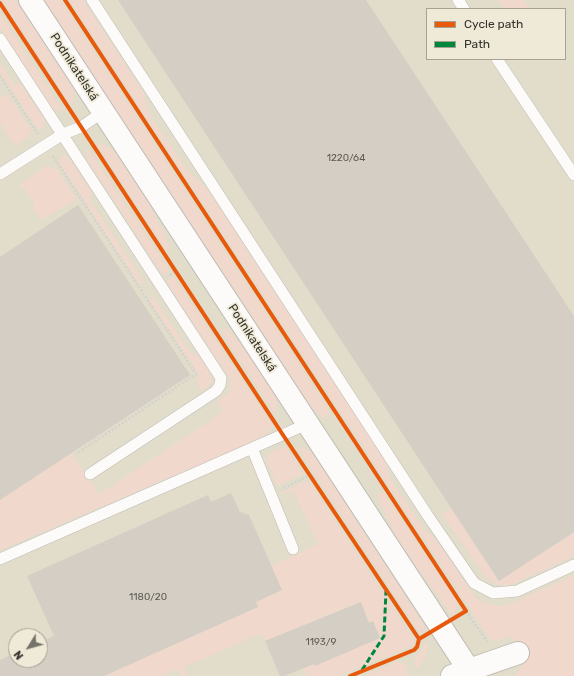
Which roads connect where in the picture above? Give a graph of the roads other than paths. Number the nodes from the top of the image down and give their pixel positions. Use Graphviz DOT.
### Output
graph roads {
  1 [pos="30,0"];
  2 [pos="92,0"];
  3 [pos="0,39"];
  4 [pos="498,60"];
  5 [pos="103,112"];
  6 [pos="63,134"];
  7 [pos="0,174"];
  8 [pos="574,175"];
  9 [pos="308,424"];
  10 [pos="252,448"];
  11 [pos="90,474"];
  12 [pos="293,549"];
  13 [pos="0,559"];
  14 [pos="574,565"];
  15 [pos="518,653"];
  16 [pos="465,674"];
  1 -- 5 [label="street, Podnikatelská"];
  2 -- 14 [label="lane"];
  3 -- 6 [label="lane"];
  4 -- 8 [label="lane"];
  5 -- 6 [label="lane"];
  5 -- 9 [label="street, Podnikatelská"];
  6 -- 7 [label="lane"];
  6 -- 11 [label="lane"];
  9 -- 10 [label="lane"];
  9 -- 16 [label="street, Podnikatelská"];
  10 -- 12 [label="lane"];
  10 -- 13 [label="lane"];
  15 -- 16 [label="street"];
}
